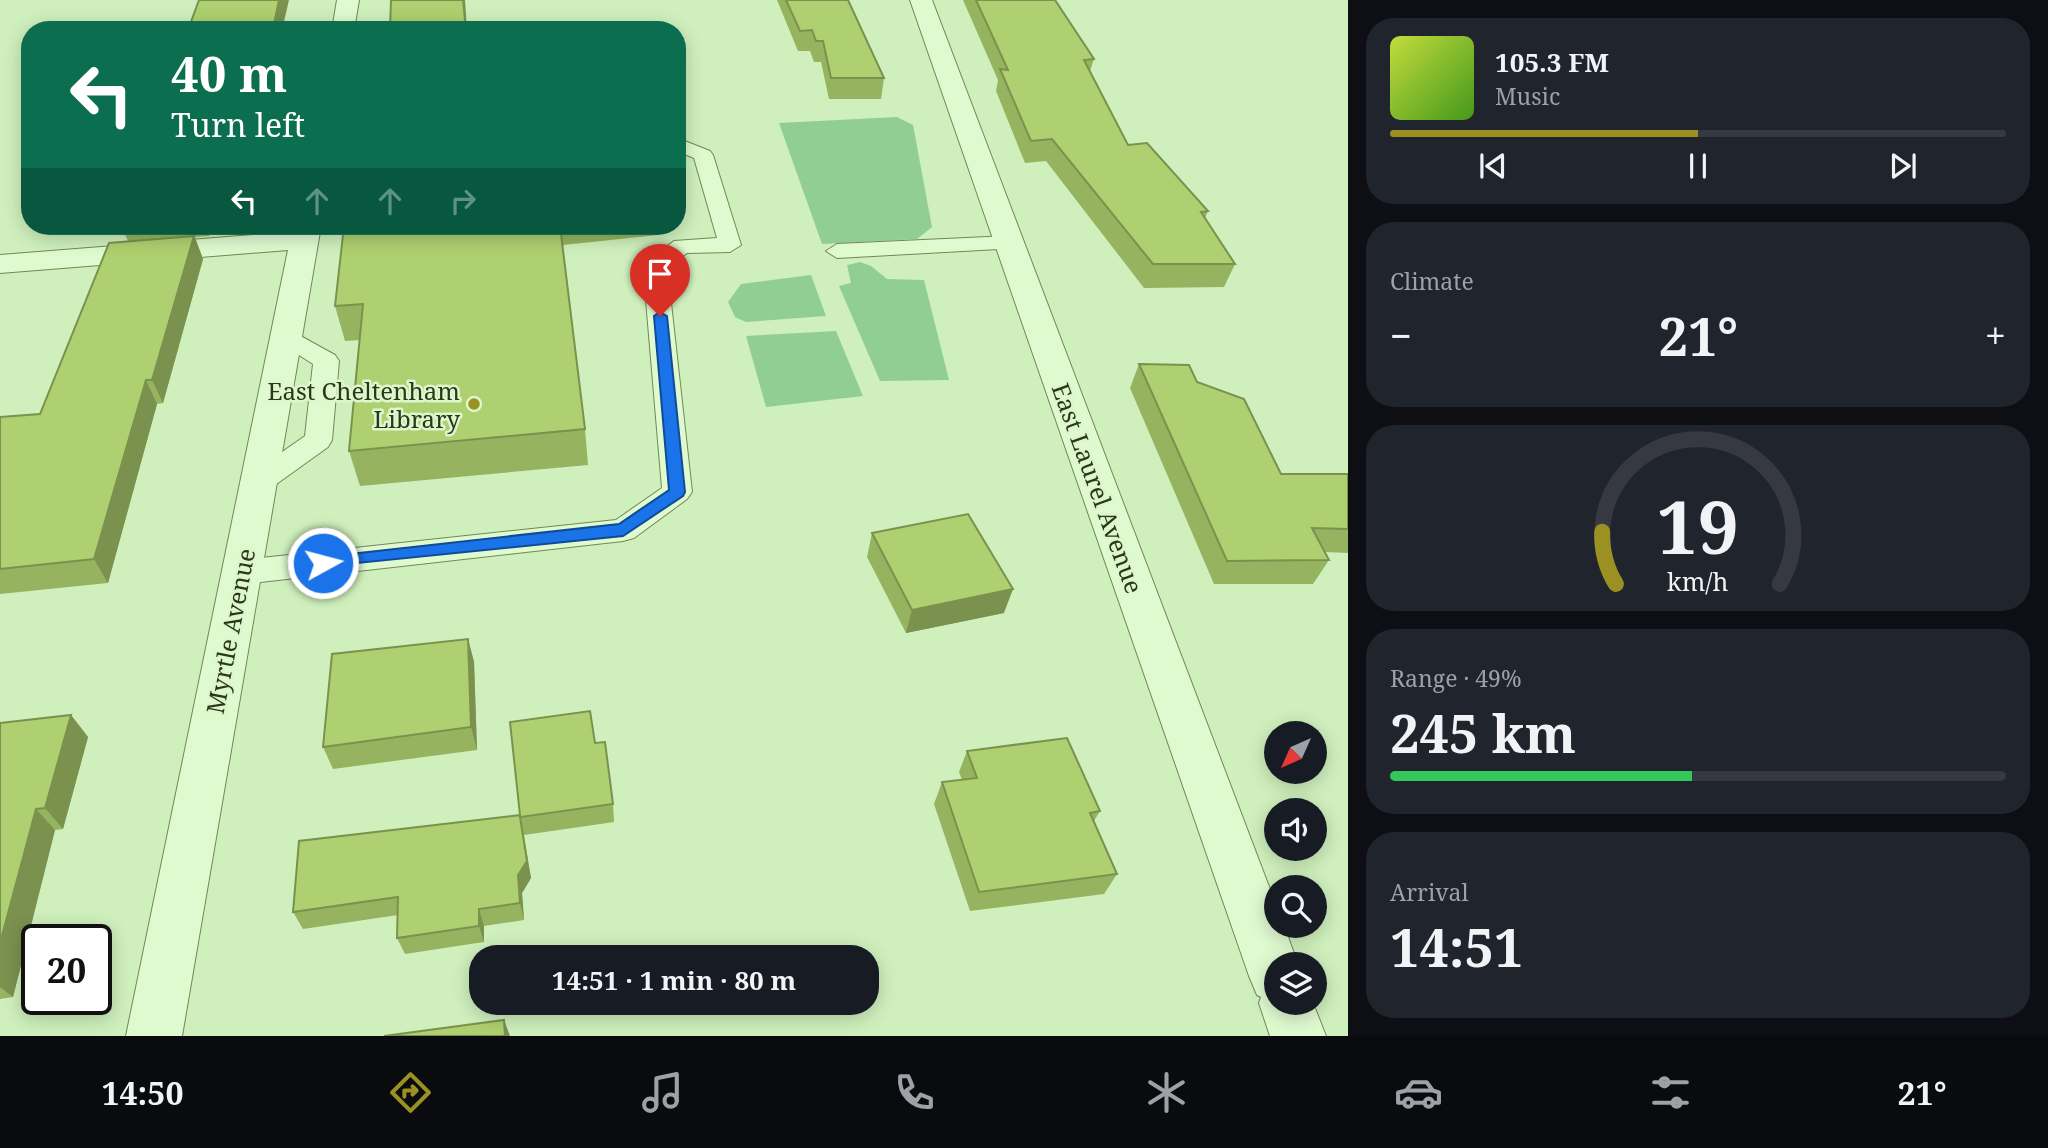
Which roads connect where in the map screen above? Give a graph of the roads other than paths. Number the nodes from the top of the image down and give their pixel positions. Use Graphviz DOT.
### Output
graph roads {
  1 [pos="348,0"];
  2 [pos="921,0"];
  3 [pos="344,21"];
  4 [pos="686,148"];
  5 [pos="285,235"];
  6 [pos="305,235"];
  7 [pos="1009,243"];
  8 [pos="837,251"];
  9 [pos="0,264"];
  10 [pos="242,572"];
  11 [pos="1267,952"];
  12 [pos="1290,1015"];
  13 [pos="154,1036"];
  14 [pos="1298,1036"];
  1 -- 3 [label="street"];
  2 -- 7 [label="street, East Laurel Avenue"];
  4 -- 10 [label="lane"];
  5 -- 9 [label="street"];
  6 -- 10 [label="street, Myrtle Avenue"];
  7 -- 8 [label="lane"];
  7 -- 11 [label="street, East Laurel Avenue"];
  10 -- 13 [label="street, Myrtle Avenue"];
  12 -- 14 [label="street"];
}
